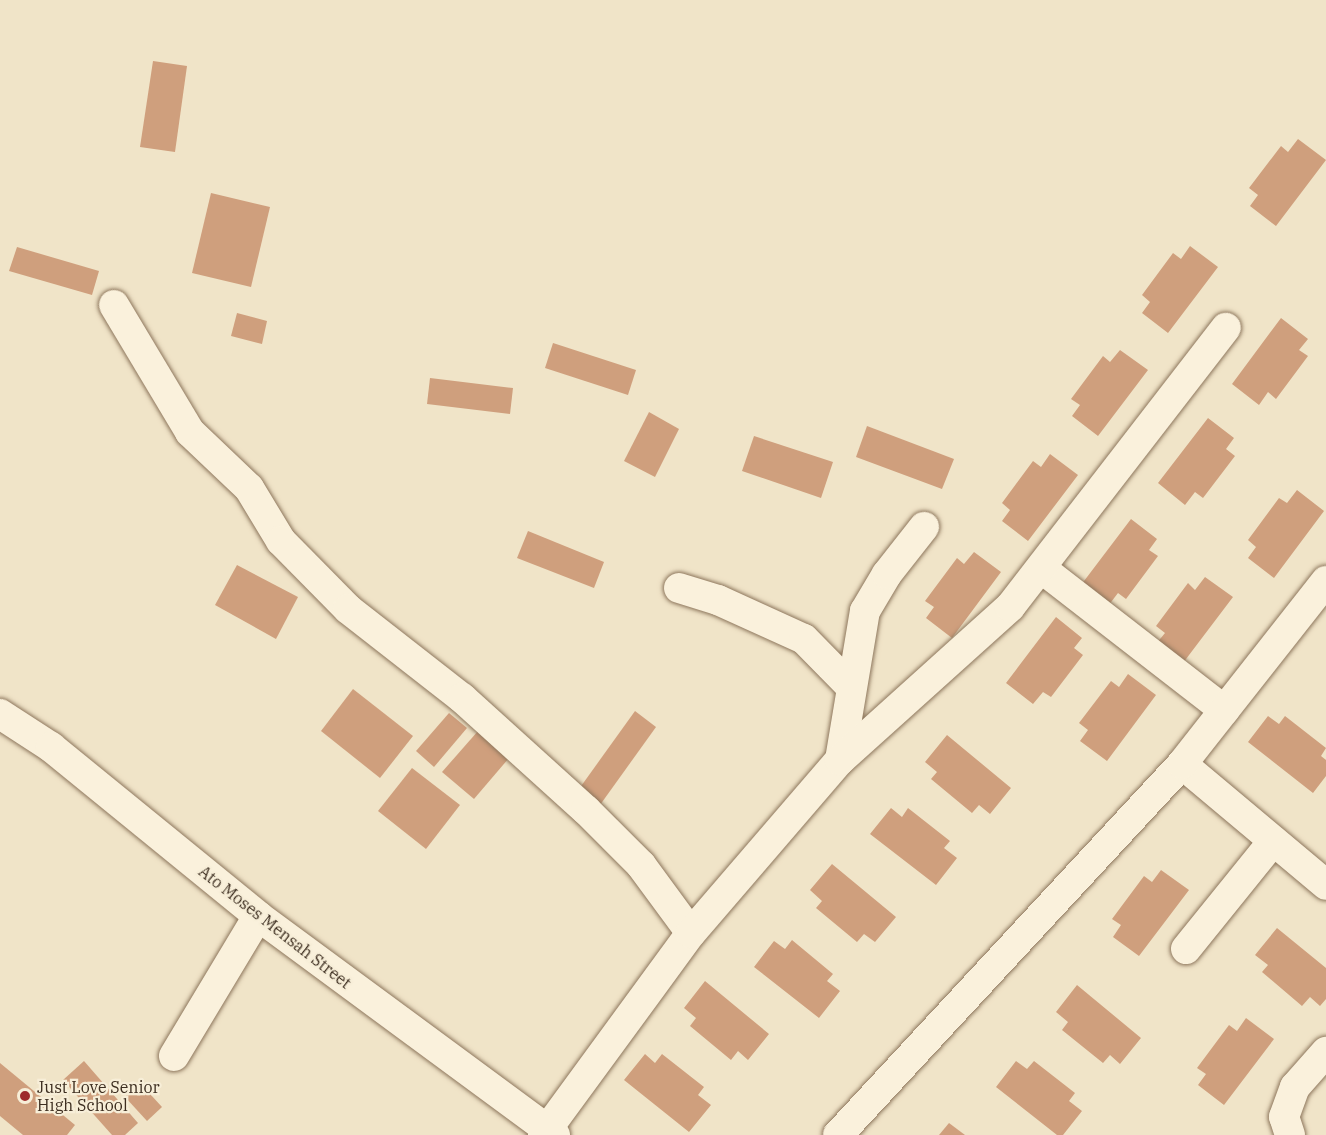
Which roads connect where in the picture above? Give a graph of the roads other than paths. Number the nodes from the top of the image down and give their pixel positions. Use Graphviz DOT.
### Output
graph roads {
  1 [pos="114,305"];
  2 [pos="1226,328"];
  3 [pos="924,527"];
  4 [pos="1041,568"];
  5 [pos="1326,581"];
  6 [pos="680,588"];
  7 [pos="851,687"];
  8 [pos="1224,710"];
  9 [pos="0,714"];
  10 [pos="840,760"];
  11 [pos="1182,764"];
  12 [pos="1273,841"];
  13 [pos="1326,885"];
  14 [pos="258,916"];
  15 [pos="691,933"];
  16 [pos="1186,949"];
  17 [pos="1326,1052"];
  18 [pos="174,1056"];
  19 [pos="548,1134"];
  20 [pos="838,1135"];
  21 [pos="1290,1135"];
  1 -- 15 [label="street"];
  2 -- 4 [label="street"];
  3 -- 7 [label="street"];
  4 -- 8 [label="street"];
  4 -- 10 [label="street"];
  5 -- 8 [label="street"];
  6 -- 7 [label="street"];
  7 -- 10 [label="street"];
  8 -- 11 [label="street"];
  9 -- 14 [label="street, Ato Moses Mensah Street"];
  10 -- 15 [label="street"];
  11 -- 12 [label="street"];
  11 -- 20 [label="street"];
  12 -- 13 [label="street"];
  12 -- 16 [label="street"];
  14 -- 18 [label="street"];
  14 -- 19 [label="street, Ato Moses Mensah Street"];
  15 -- 19 [label="street"];
  17 -- 21 [label="street"];
}
